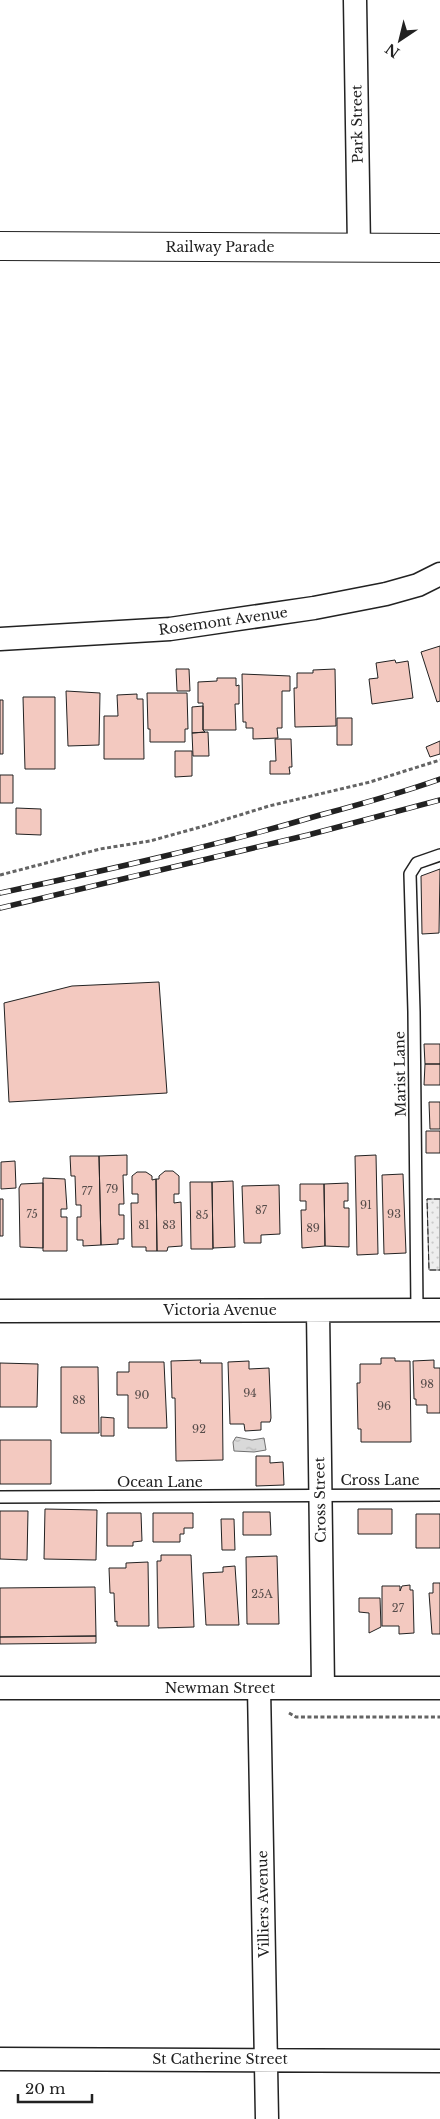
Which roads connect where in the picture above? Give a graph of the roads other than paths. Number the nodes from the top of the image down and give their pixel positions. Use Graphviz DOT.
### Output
graph roads {
  1 [pos="355,0"];
  2 [pos="0,246"];
  3 [pos="359,248"];
  4 [pos="440,248"];
  5 [pos="440,574"];
  6 [pos="0,639"];
  7 [pos="440,855"];
  8 [pos="417,1310"];
  9 [pos="440,1310"];
  10 [pos="0,1311"];
  11 [pos="318,1311"];
  12 [pos="440,1495"];
  13 [pos="319,1496"];
  14 [pos="0,1497"];
  15 [pos="0,1688"];
  16 [pos="258,1688"];
  17 [pos="323,1688"];
  18 [pos="440,1688"];
  19 [pos="0,2059"];
  20 [pos="267,2059"];
  21 [pos="440,2061"];
  22 [pos="268,2119"];
  1 -- 3 [label="street, Park Street"];
  2 -- 3 [label="street, Railway Parade"];
  3 -- 4 [label="street, Railway Parade"];
  5 -- 6 [label="street, Rosemont Avenue"];
  7 -- 8 [label="lane, Marist Lane"];
  8 -- 9 [label="street, Victoria Avenue"];
  8 -- 11 [label="street, Victoria Avenue"];
  10 -- 11 [label="street, Victoria Avenue"];
  11 -- 13 [label="street, Cross Street"];
  12 -- 13 [label="lane, Cross Lane"];
  13 -- 14 [label="lane, Ocean Lane"];
  13 -- 17 [label="street, Cross Street"];
  15 -- 16 [label="street, Newman Street"];
  16 -- 17 [label="street, Newman Street"];
  16 -- 20 [label="street, Villiers Avenue"];
  17 -- 18 [label="street, Newman Street"];
  19 -- 20 [label="street, St Catherine Street"];
  20 -- 21 [label="street, St Catherine Street"];
  20 -- 22 [label="street, Villiers Avenue"];
}
